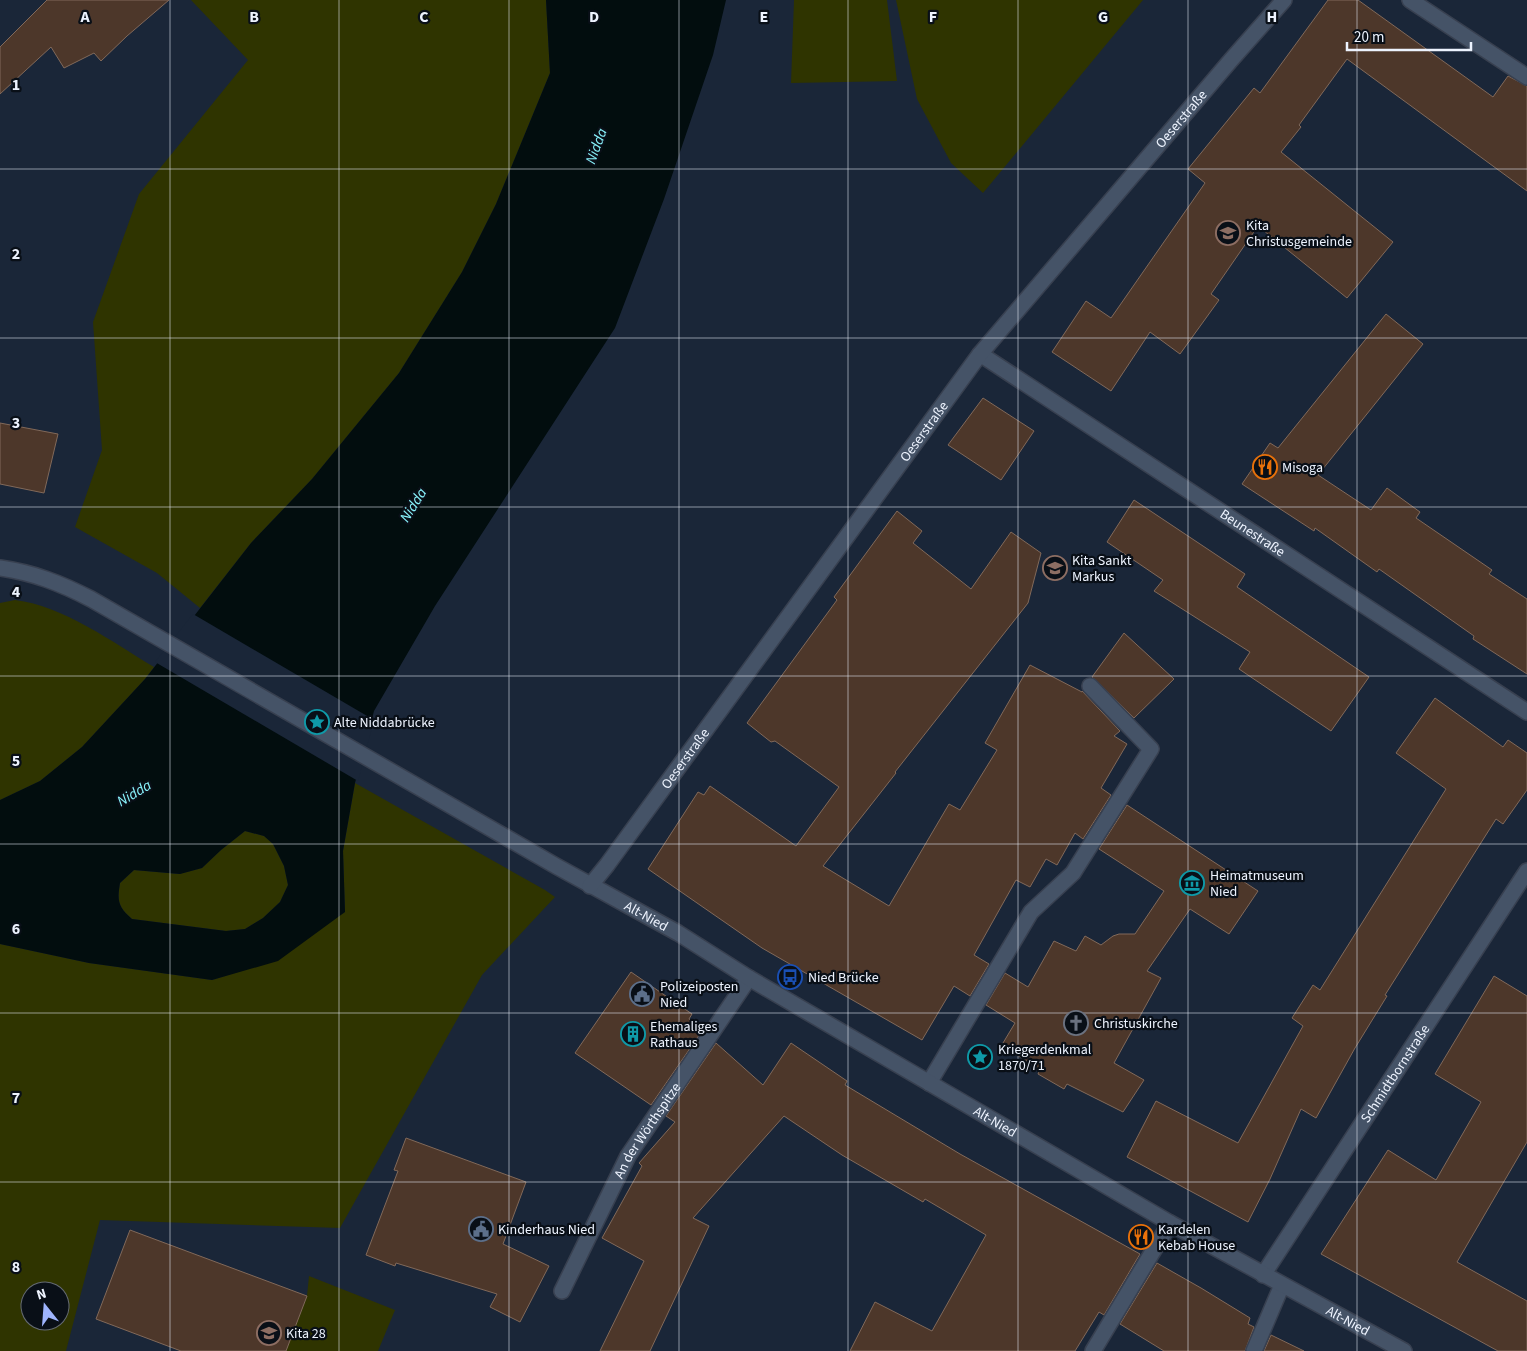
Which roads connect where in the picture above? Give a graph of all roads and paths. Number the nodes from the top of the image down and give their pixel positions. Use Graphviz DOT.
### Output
graph roads {
  1 [pos="1284,0"];
  2 [pos="1410,0"];
  3 [pos="1527,77"];
  4 [pos="980,354"];
  5 [pos="0,568"];
  6 [pos="1090,686"];
  7 [pos="1527,712"];
  8 [pos="1527,872"];
  9 [pos="590,886"];
  10 [pos="749,978"];
  11 [pos="929,1083"];
  12 [pos="1170,1223"];
  13 [pos="1263,1275"];
  14 [pos="1282,1285"];
  15 [pos="562,1291"];
  16 [pos="1093,1351"];
  17 [pos="1254,1351"];
  18 [pos="1404,1351"];
  1 -- 4 [label="street, Oeserstraße"];
  2 -- 3 [label="street"];
  4 -- 7 [label="street, Beunestraße"];
  4 -- 9 [label="street, Oeserstraße"];
  5 -- 9 [label="street"];
  6 -- 11 [label="street"];
  8 -- 13 [label="street, Schmidtbornstraße"];
  9 -- 10 [label="street, Alt-Nied"];
  10 -- 11 [label="street, Alt-Nied"];
  10 -- 15 [label="street, An der Wörthspitze"];
  11 -- 12 [label="street, Alt-Nied"];
  12 -- 13 [label="street, Alt-Nied"];
  12 -- 16 [label="street"];
  13 -- 14 [label="street, Alt-Nied"];
  14 -- 17 [label="street"];
  14 -- 18 [label="street, Alt-Nied"];
}
